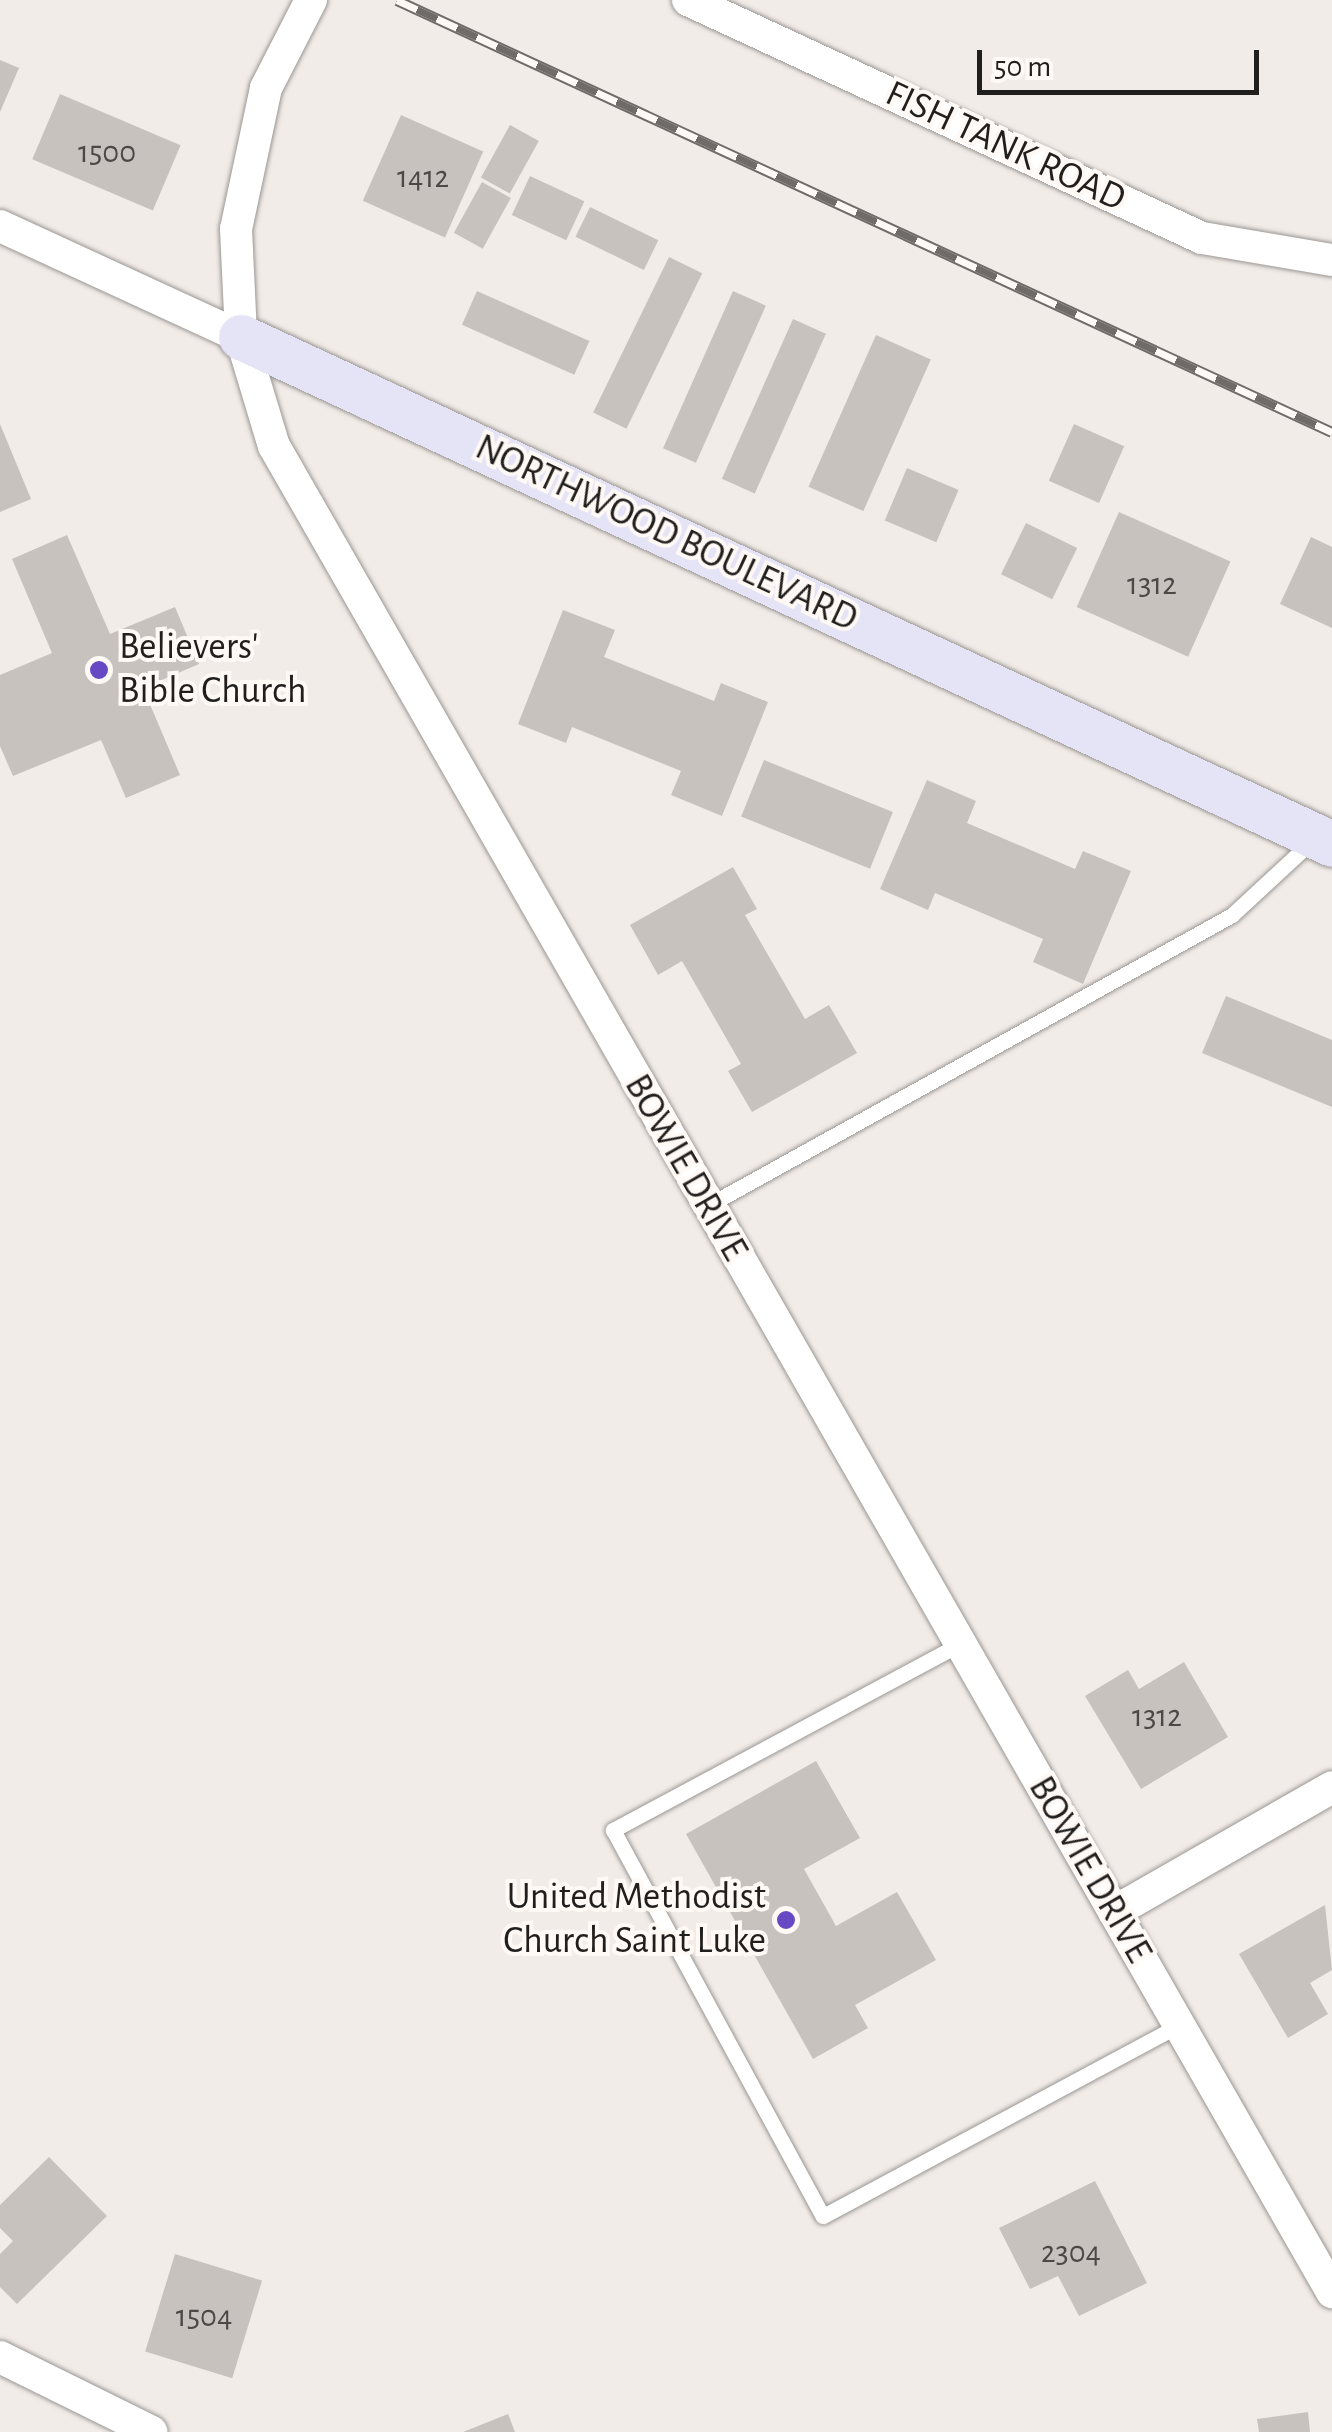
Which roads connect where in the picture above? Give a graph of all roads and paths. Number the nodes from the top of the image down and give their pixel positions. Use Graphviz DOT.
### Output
graph roads {
  1 [pos="311,0"];
  2 [pos="688,0"];
  3 [pos="0,226"];
  4 [pos="1332,260"];
  5 [pos="240,337"];
  6 [pos="1325,840"];
  7 [pos="707,1206"];
  8 [pos="960,1644"];
  9 [pos="1332,1787"];
  10 [pos="1114,1912"];
  11 [pos="1177,2026"];
  12 [pos="1332,2292"];
  13 [pos="0,2357"];
  14 [pos="152,2432"];
  1 -- 5 [label="street, BOWIE DRIVE"];
  2 -- 4 [label="street, FISH TANK ROAD"];
  3 -- 5 [label="street, NORTHWOOD BOULEVARD"];
  5 -- 6 [label="street, NORTHWOOD BOULEVARD"];
  5 -- 7 [label="street, BOWIE DRIVE"];
  6 -- 7 [label="lane"];
  7 -- 8 [label="street, BOWIE DRIVE"];
  8 -- 10 [label="street, BOWIE DRIVE"];
  8 -- 11 [label="lane"];
  9 -- 10 [label="street"];
  10 -- 11 [label="street, BOWIE DRIVE"];
  11 -- 12 [label="street, BOWIE DRIVE"];
  13 -- 14 [label="street"];
}
